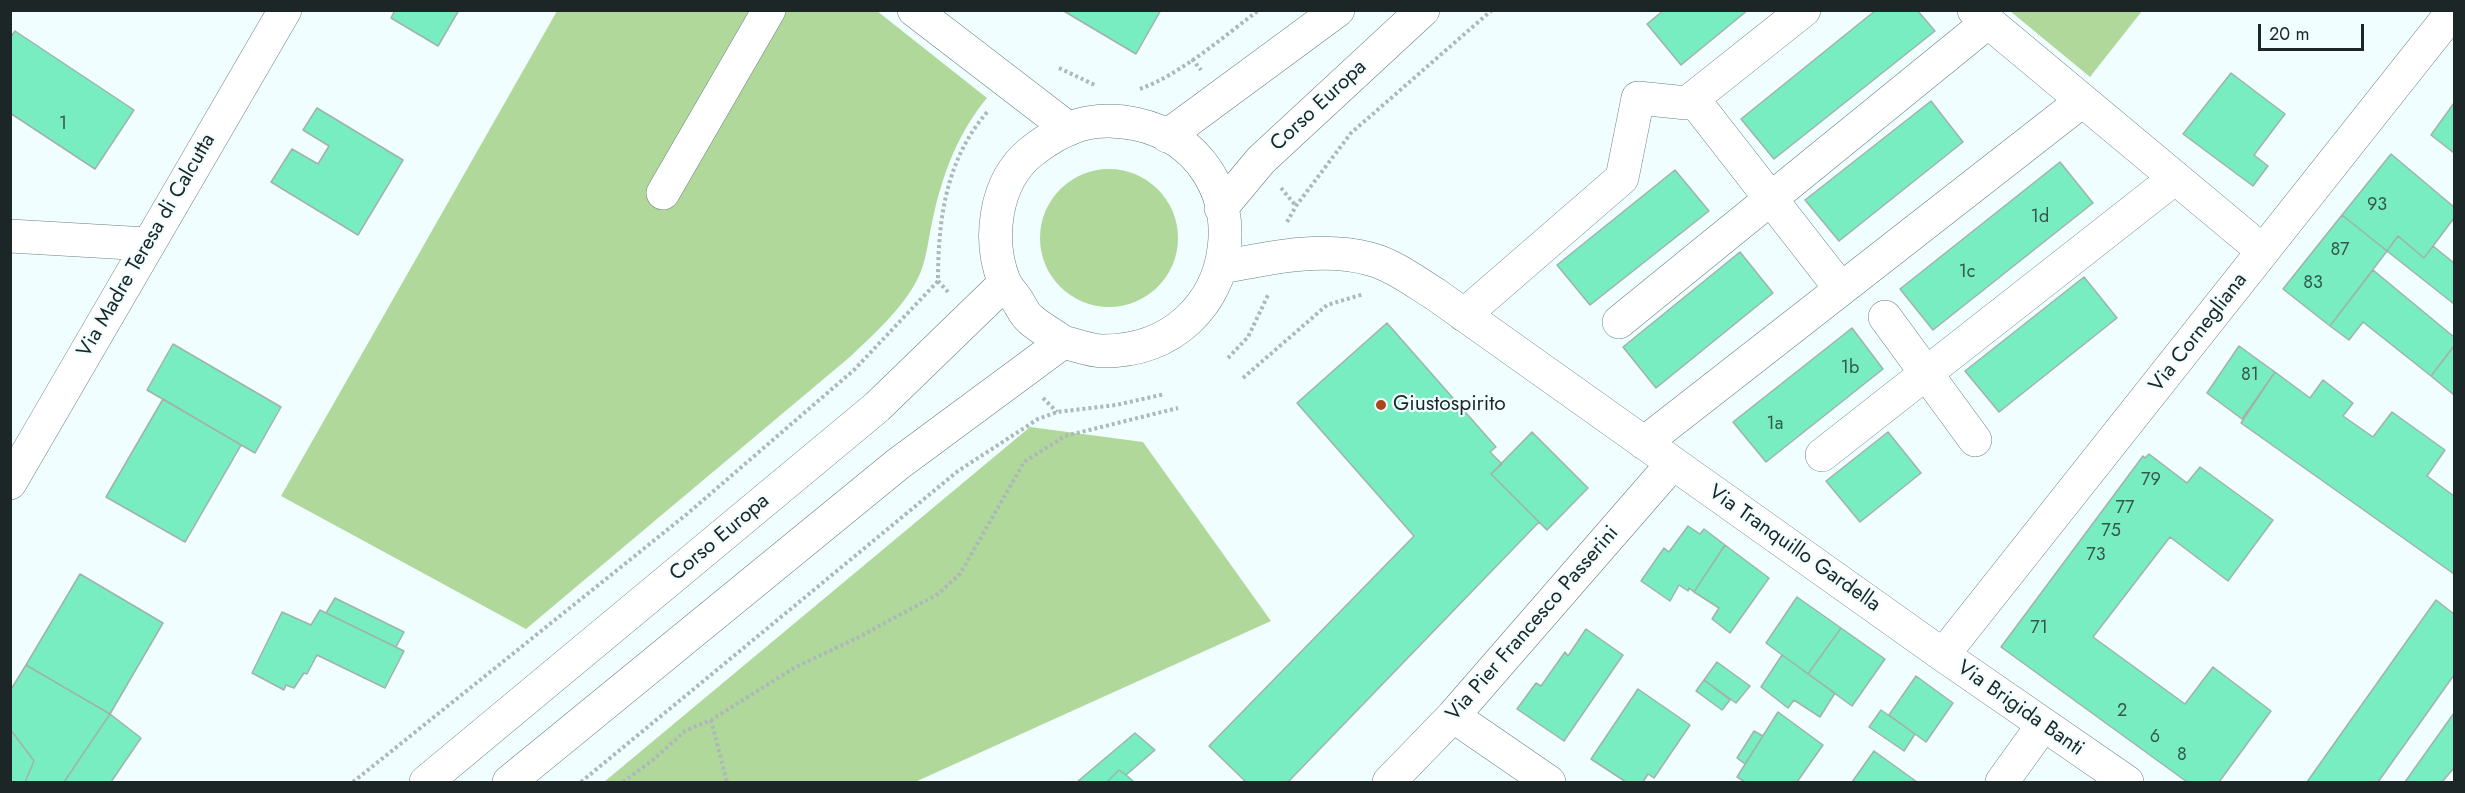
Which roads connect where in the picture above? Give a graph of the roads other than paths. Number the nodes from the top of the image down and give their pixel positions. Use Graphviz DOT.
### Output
graph roads {
  1 [pos="285,10"];
  2 [pos="769,10"];
  3 [pos="914,10"];
  4 [pos="1338,10"];
  5 [pos="1423,10"];
  6 [pos="1804,10"];
  7 [pos="2451,14"];
  8 [pos="1981,16"];
  9 [pos="1693,99"];
  10 [pos="2082,101"];
  11 [pos="1069,129"];
  12 [pos="1167,136"];
  13 [pos="2175,178"];
  14 [pos="663,193"];
  15 [pos="1770,199"];
  16 [pos="1221,208"];
  17 [pos="10,236"];
  18 [pos="147,244"];
  19 [pos="2263,251"];
  20 [pos="1222,267"];
  21 [pos="1005,283"];
  22 [pos="1841,289"];
  23 [pos="1464,315"];
  24 [pos="1885,317"];
  25 [pos="1619,322"];
  26 [pos="1063,342"];
  27 [pos="1927,373"];
  28 [pos="1975,440"];
  29 [pos="1644,443"];
  30 [pos="1822,455"];
  31 [pos="1673,463"];
  32 [pos="10,483"];
  33 [pos="1943,655"];
  34 [pos="1453,716"];
  35 [pos="2043,725"];
  36 [pos="426,783"];
  37 [pos="509,783"];
  38 [pos="1389,783"];
  39 [pos="1549,783"];
  40 [pos="2002,783"];
  41 [pos="2127,783"];
  1 -- 18 [label="street, Via Madre Teresa di Calcutta"];
  2 -- 14 [label="street"];
  3 -- 11 [label="street"];
  4 -- 12 [label="street"];
  5 -- 16 [label="street, Corso Europa"];
  6 -- 9 [label="street"];
  7 -- 19 [label="street, Via Cornegliana"];
  8 -- 10 [label="street"];
  8 -- 15 [label="street"];
  9 -- 15 [label="street"];
  9 -- 23 [label="street"];
  10 -- 13 [label="street"];
  10 -- 22 [label="street"];
  11 -- 12 [label="street"];
  11 -- 21 [label="street"];
  12 -- 16 [label="street"];
  13 -- 19 [label="street"];
  13 -- 27 [label="street"];
  15 -- 22 [label="street"];
  15 -- 25 [label="street"];
  16 -- 20 [label="street"];
  17 -- 18 [label="street"];
  18 -- 32 [label="street, Via Madre Teresa di Calcutta"];
  19 -- 33 [label="street, Via Cornegliana"];
  20 -- 23 [label="street, Via Tranquillo Gardella"];
  20 -- 26 [label="street"];
  21 -- 26 [label="street"];
  21 -- 36 [label="street, Corso Europa"];
  22 -- 29 [label="street"];
  23 -- 29 [label="street, Via Tranquillo Gardella"];
  24 -- 27 [label="street"];
  26 -- 37 [label="street"];
  27 -- 28 [label="street"];
  27 -- 30 [label="street"];
  29 -- 31 [label="street, Via Tranquillo Gardella"];
  31 -- 33 [label="street, Via Tranquillo Gardella"];
  31 -- 34 [label="street, Via Pier Francesco Passerini"];
  33 -- 35 [label="street, Via Brigida Banti"];
  34 -- 38 [label="street, Via Pier Francesco Passerini"];
  34 -- 39 [label="street"];
  35 -- 40 [label="street"];
  35 -- 41 [label="street, Via Brigida Banti"];
}
